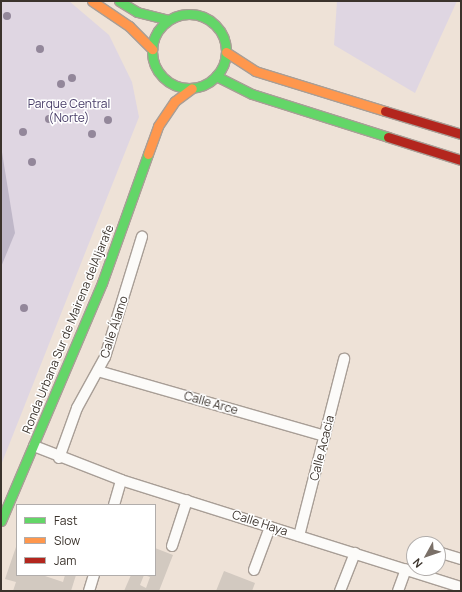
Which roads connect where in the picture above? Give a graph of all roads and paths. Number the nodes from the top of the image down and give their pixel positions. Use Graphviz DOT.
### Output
graph roads {
  1 [pos="92,1"];
  2 [pos="119,1"];
  3 [pos="168,20"];
  4 [pos="152,49"];
  5 [pos="226,52"];
  6 [pos="216,76"];
  7 [pos="192,88"];
  8 [pos="461,134"];
  9 [pos="461,160"];
  10 [pos="142,237"];
  11 [pos="344,359"];
  12 [pos="98,371"];
  13 [pos="325,436"];
  14 [pos="34,446"];
  15 [pos="60,458"];
  16 [pos="122,480"];
  17 [pos="187,500"];
  18 [pos="114,504"];
  19 [pos="1,521"];
  20 [pos="270,526"];
  21 [pos="299,536"];
  22 [pos="172,546"];
  23 [pos="355,553"];
  24 [pos="446,554"];
  25 [pos="461,559"];
  26 [pos="406,569"];
  27 [pos="254,570"];
  28 [pos="94,576"];
  29 [pos="434,576"];
  30 [pos="461,587"];
  31 [pos="89,591"];
  32 [pos="340,591"];
  33 [pos="398,591"];
  1 -- 4 [label="street"];
  2 -- 3 [label="street"];
  3 -- 4 [label="street"];
  3 -- 5 [label="street"];
  4 -- 7 [label="street"];
  5 -- 6 [label="street"];
  5 -- 8 [label="street"];
  6 -- 7 [label="street"];
  6 -- 9 [label="street"];
  7 -- 14 [label="street, Ronda Urbana Sur de Mairena delAljarafe"];
  10 -- 12 [label="street, Calle Álamo"];
  11 -- 13 [label="street, Calle Acacia"];
  12 -- 13 [label="street, Calle Arce"];
  12 -- 15 [label="street, Calle Álamo"];
  13 -- 21 [label="street, Calle Acacia"];
  14 -- 15 [label="street, Calle Haya"];
  14 -- 19 [label="street, Ronda Urbana Sur de Mairena delAljarafe"];
  15 -- 16 [label="street, Calle Haya"];
  16 -- 17 [label="street, Calle Haya"];
  16 -- 18 [label="street"];
  17 -- 20 [label="street, Calle Haya"];
  17 -- 22 [label="street"];
  20 -- 21 [label="street, Calle Haya"];
  20 -- 27 [label="street"];
  21 -- 23 [label="street, Calle Haya"];
  23 -- 26 [label="street, Calle Haya"];
  23 -- 32 [label="street"];
  24 -- 25 [label="street"];
  26 -- 33 [label="street"];
  28 -- 31 [label="street"];
  29 -- 30 [label="street, Calle Haya"];
}
